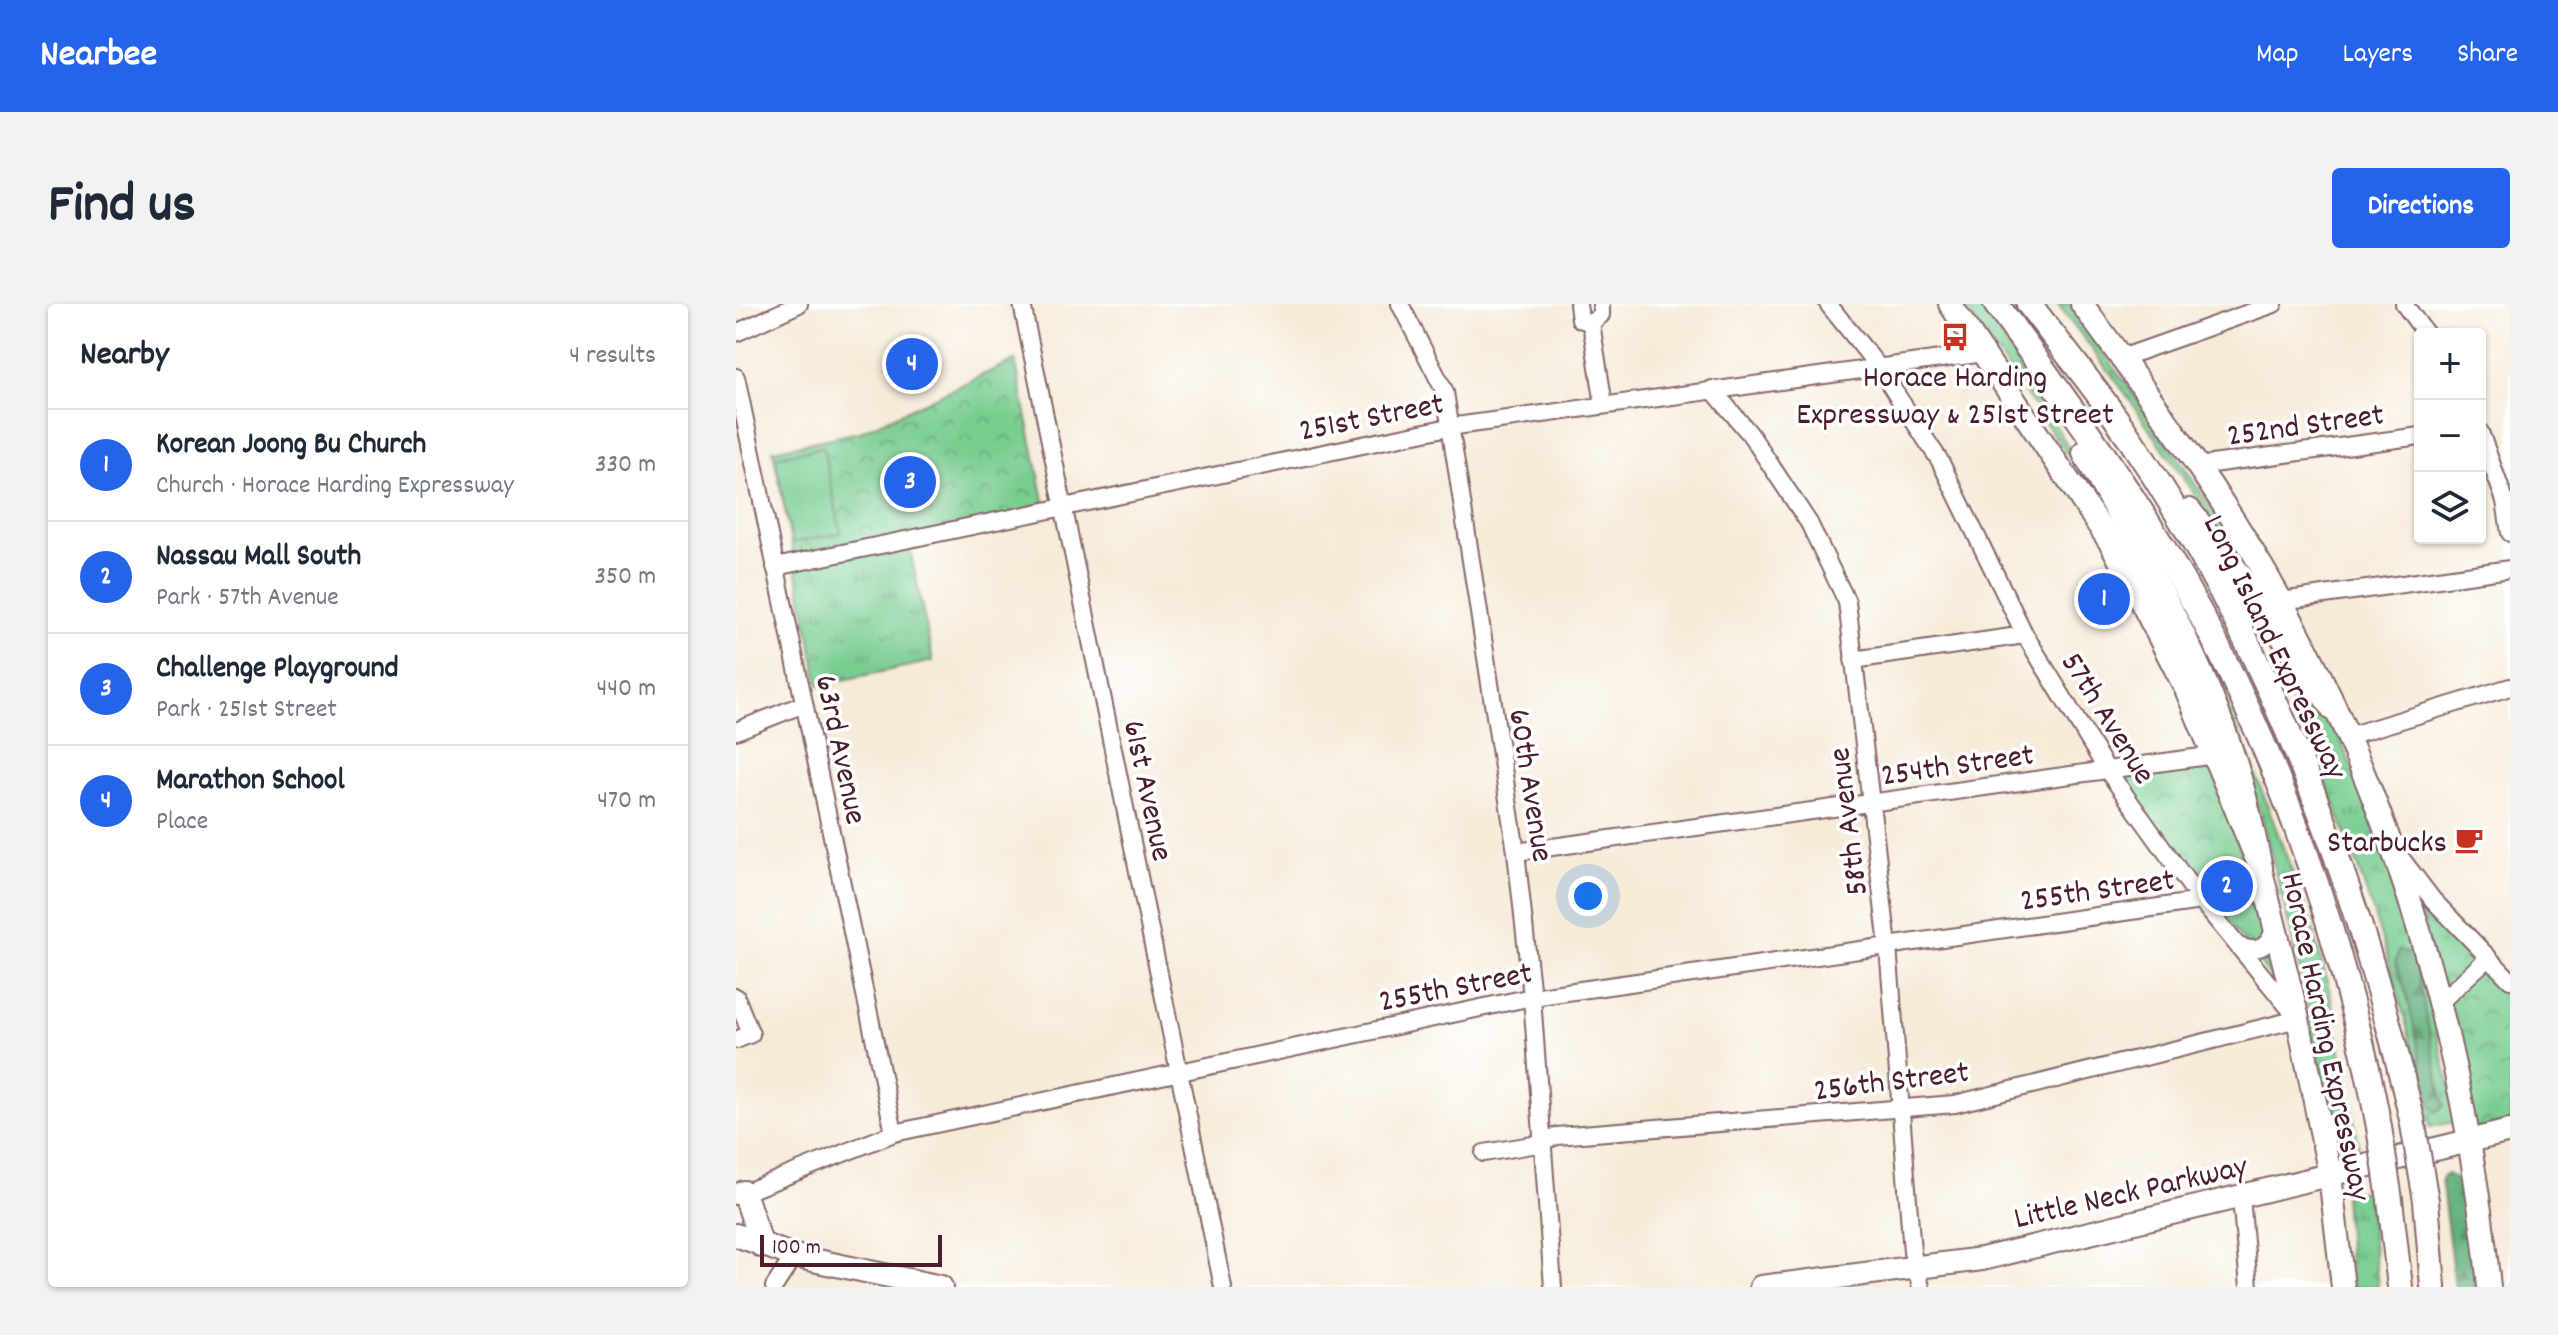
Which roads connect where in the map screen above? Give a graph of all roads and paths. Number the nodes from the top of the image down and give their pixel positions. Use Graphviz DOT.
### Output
graph roads {
  1 [pos="799,304"];
  2 [pos="1022,304"];
  3 [pos="1400,304"];
  4 [pos="1578,304"];
  5 [pos="1601,304"];
  6 [pos="1828,304"];
  7 [pos="1950,304"];
  8 [pos="1995,304"];
  9 [pos="2029,304"];
  10 [pos="2082,304"];
  11 [pos="2274,304"];
  12 [pos="2404,304"];
  13 [pos="1591,323"];
  14 [pos="2422,328"];
  15 [pos="736,333"];
  16 [pos="1984,353"];
  17 [pos="2121,358"];
  18 [pos="1877,365"];
  19 [pos="736,377"];
  20 [pos="1712,389"];
  21 [pos="1604,405"];
  22 [pos="1449,427"];
  23 [pos="2124,429"];
  24 [pos="2414,437"];
  25 [pos="2486,449"];
  26 [pos="2197,466"];
  27 [pos="1062,507"];
  28 [pos="2510,533"];
  29 [pos="775,567"];
  30 [pos="2510,569"];
  31 [pos="2281,601"];
  32 [pos="2025,635"];
  33 [pos="1853,660"];
  34 [pos="2510,687"];
  35 [pos="804,704"];
  36 [pos="2334,709"];
  37 [pos="736,731"];
  38 [pos="2348,736"];
  39 [pos="2215,755"];
  40 [pos="2107,770"];
  41 [pos="1873,802"];
  42 [pos="2394,846"];
  43 [pos="1516,852"];
  44 [pos="2260,867"];
  45 [pos="2201,901"];
  46 [pos="2275,926"];
  47 [pos="2237,945"];
  48 [pos="1888,946"];
  49 [pos="2488,958"];
  50 [pos="2510,980"];
  51 [pos="736,997"];
  52 [pos="1532,997"];
  53 [pos="2439,1003"];
  54 [pos="2298,1019"];
  55 [pos="744,1037"];
  56 [pos="1180,1071"];
  57 [pos="1901,1111"];
  58 [pos="2510,1131"];
  59 [pos="894,1133"];
  60 [pos="2471,1139"];
  61 [pos="1543,1141"];
  62 [pos="1484,1153"];
  63 [pos="2330,1175"];
  64 [pos="740,1194"];
  65 [pos="2241,1197"];
  66 [pos="736,1235"];
  67 [pos="762,1246"];
  68 [pos="794,1256"];
  69 [pos="1919,1278"];
  70 [pos="774,1287"];
  71 [pos="941,1287"];
  72 [pos="1223,1287"];
  73 [pos="1553,1287"];
  74 [pos="1761,1287"];
  75 [pos="2249,1287"];
  76 [pos="2343,1287"];
  77 [pos="2400,1287"];
  78 [pos="2433,1287"];
  79 [pos="2489,1287"];
  1 -- 15 [label="street"];
  2 -- 27 [label="street, 61st Avenue"];
  3 -- 22 [label="street, 60th Avenue"];
  4 -- 13 [label="street"];
  5 -- 13 [label="street"];
  6 -- 18 [label="street, 57th Avenue"];
  7 -- 16 [label="main road, Horace Harding Expressway"];
  8 -- 44 [label="highway"];
  8 -- 77 [label="highway, Long Island Expressway, bridge"];
  9 -- 23 [label="highway, Long Island Expressway"];
  10 -- 17 [label="main road"];
  11 -- 17 [label="street"];
  12 -- 14 [label="street"];
  13 -- 21 [label="street"];
  16 -- 18 [label="street, 251st Street"];
  16 -- 39 [label="main road, Horace Harding Expressway"];
  17 -- 26 [label="main road"];
  18 -- 20 [label="street, 251st Street"];
  18 -- 32 [label="street, 57th Avenue"];
  19 -- 29 [label="street, 63rd Avenue"];
  20 -- 21 [label="street, 251st Street"];
  20 -- 33 [label="street, 58th Avenue"];
  21 -- 22 [label="street, 251st Street"];
  22 -- 27 [label="street, 251st Street"];
  22 -- 43 [label="street, 60th Avenue"];
  23 -- 36 [label="highway"];
  23 -- 78 [label="highway, Long Island Expressway, bridge"];
  24 -- 26 [label="street, 252nd Street"];
  25 -- 28 [label="street"];
  26 -- 31 [label="main road"];
  27 -- 29 [label="street, 251st Street"];
  27 -- 56 [label="street, 61st Avenue"];
  29 -- 35 [label="street, 63rd Avenue"];
  30 -- 31 [label="street"];
  31 -- 36 [label="main road"];
  32 -- 33 [label="street"];
  32 -- 40 [label="street, 57th Avenue"];
  33 -- 41 [label="street, 58th Avenue"];
  34 -- 38 [label="street"];
  35 -- 37 [label="street"];
  35 -- 59 [label="street, 63rd Avenue"];
  36 -- 38 [label="main road"];
  38 -- 42 [label="main road"];
  39 -- 40 [label="street, 254th Street"];
  39 -- 44 [label="main road, Horace Harding Expressway"];
  40 -- 41 [label="street, 254th Street"];
  40 -- 45 [label="street, 57th Avenue"];
  41 -- 43 [label="street, 254th Street"];
  41 -- 48 [label="street, 58th Avenue"];
  42 -- 49 [label="street"];
  42 -- 53 [label="main road"];
  43 -- 52 [label="street, 60th Avenue"];
  44 -- 46 [label="main road, Horace Harding Expressway"];
  45 -- 47 [label="street, 57th Avenue"];
  45 -- 48 [label="street, 255th Street"];
  46 -- 47 [label="street"];
  46 -- 54 [label="main road, Horace Harding Expressway"];
  47 -- 54 [label="street, 57th Avenue"];
  48 -- 52 [label="street, 255th Street"];
  48 -- 57 [label="street, 58th Avenue"];
  49 -- 50 [label="street"];
  49 -- 53 [label="street"];
  51 -- 55 [label="street"];
  52 -- 56 [label="street, 255th Street"];
  52 -- 61 [label="street, 60th Avenue"];
  53 -- 60 [label="main road"];
  54 -- 57 [label="street, 256th Street"];
  54 -- 63 [label="main road, Horace Harding Expressway"];
  56 -- 59 [label="street, 255th Street"];
  56 -- 72 [label="street, 61st Avenue"];
  57 -- 61 [label="street, 256th Street"];
  57 -- 69 [label="street, 58th Avenue"];
  58 -- 60 [label="main road, Little Neck Parkway"];
  59 -- 64 [label="street, 255th Street"];
  60 -- 63 [label="main road, Little Neck Parkway"];
  60 -- 79 [label="main road"];
  61 -- 62 [label="street, 256th Street"];
  61 -- 73 [label="street, 60th Avenue"];
  63 -- 65 [label="main road, Little Neck Parkway"];
  63 -- 76 [label="main road, Horace Harding Expressway"];
  64 -- 67 [label="main road"];
  65 -- 69 [label="main road, Little Neck Parkway"];
  65 -- 75 [label="street"];
  66 -- 67 [label="main road"];
  67 -- 68 [label="main road"];
  68 -- 70 [label="street"];
  68 -- 71 [label="main road"];
  69 -- 74 [label="main road, Little Neck Parkway"];
}
